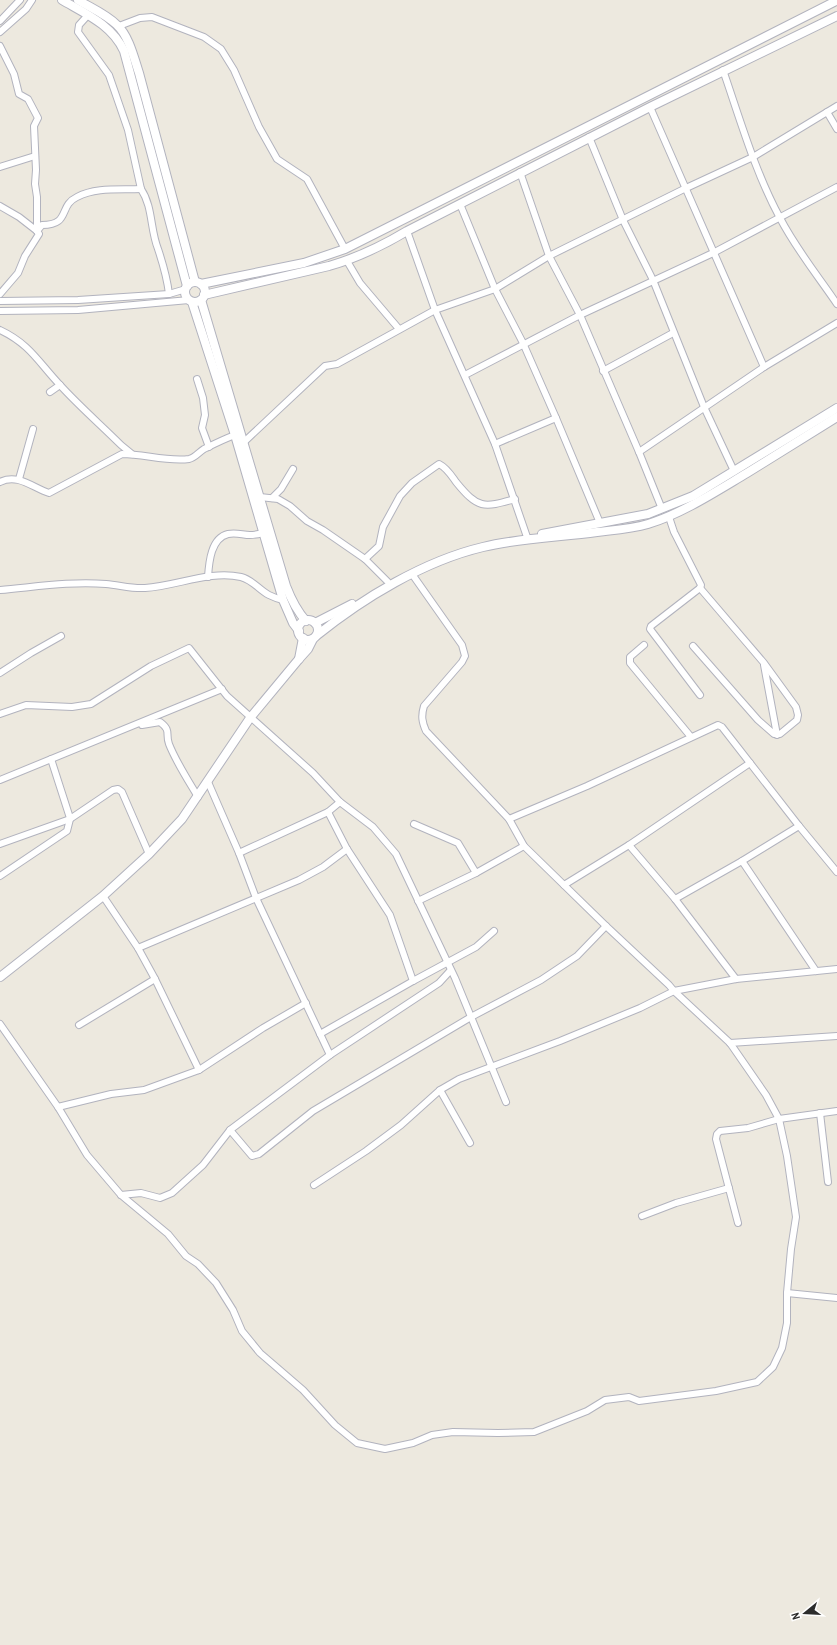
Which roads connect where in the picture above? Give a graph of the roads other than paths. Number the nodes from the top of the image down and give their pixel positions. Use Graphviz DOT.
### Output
graph roads {
  1 [pos="20,0"];
  2 [pos="32,0"];
  3 [pos="62,0"];
  4 [pos="78,0"];
  5 [pos="835,1"];
  6 [pos="837,11"];
  7 [pos="88,15"];
  8 [pos="837,16"];
  9 [pos="0,20"];
  10 [pos="118,26"];
  11 [pos="0,32"];
  12 [pos="0,46"];
  13 [pos="723,70"];
  14 [pos="837,106"];
  15 [pos="650,107"];
  16 [pos="826,112"];
  17 [pos="837,129"];
  18 [pos="590,137"];
  19 [pos="35,156"];
  20 [pos="753,157"];
  21 [pos="0,168"];
  22 [pos="520,172"];
  23 [pos="837,187"];
  24 [pos="684,188"];
  25 [pos="140,189"];
  26 [pos="460,204"];
  27 [pos="0,206"];
  28 [pos="779,217"];
  29 [pos="624,220"];
  30 [pos="37,231"];
  31 [pos="406,231"];
  32 [pos="345,249"];
  33 [pos="713,253"];
  34 [pos="549,256"];
  35 [pos="347,261"];
  36 [pos="652,280"];
  37 [pos="198,283"];
  38 [pos="186,288"];
  39 [pos="495,289"];
  40 [pos="0,294"];
  41 [pos="169,294"];
  42 [pos="203,298"];
  43 [pos="0,301"];
  44 [pos="191,301"];
  45 [pos="837,304"];
  46 [pos="435,310"];
  47 [pos="0,311"];
  48 [pos="580,315"];
  49 [pos="837,323"];
  50 [pos="399,329"];
  51 [pos="0,330"];
  52 [pos="673,333"];
  53 [pos="523,343"];
  54 [pos="764,367"];
  55 [pos="603,371"];
  56 [pos="465,375"];
  57 [pos="197,379"];
  58 [pos="60,385"];
  59 [pos="50,392"];
  60 [pos="704,407"];
  61 [pos="837,408"];
  62 [pos="837,417"];
  63 [pos="556,418"];
  64 [pos="33,429"];
  65 [pos="235,435"];
  66 [pos="244,442"];
  67 [pos="495,444"];
  68 [pos="209,447"];
  69 [pos="639,452"];
  70 [pos="132,454"];
  71 [pos="293,469"];
  72 [pos="734,472"];
  73 [pos="19,479"];
  74 [pos="0,482"];
  75 [pos="260,497"];
  76 [pos="272,498"];
  77 [pos="515,499"];
  78 [pos="662,509"];
  79 [pos="669,517"];
  80 [pos="600,523"];
  81 [pos="263,533"];
  82 [pos="526,537"];
  83 [pos="365,559"];
  84 [pos="412,574"];
  85 [pos="208,577"];
  86 [pos="388,582"];
  87 [pos="700,588"];
  88 [pos="0,590"];
  89 [pos="283,600"];
  90 [pos="306,621"];
  91 [pos="315,623"];
  92 [pos="301,634"];
  93 [pos="61,636"];
  94 [pos="315,638"];
  95 [pos="644,645"];
  96 [pos="693,646"];
  97 [pos="299,659"];
  98 [pos="764,663"];
  99 [pos="0,673"];
  100 [pos="222,689"];
  101 [pos="700,695"];
  102 [pos="0,714"];
  103 [pos="250,718"];
  104 [pos="130,728"];
  105 [pos="777,735"];
  106 [pos="691,737"];
  107 [pos="51,759"];
  108 [pos="750,763"];
  109 [pos="0,780"];
  110 [pos="208,782"];
  111 [pos="198,797"];
  112 [pos="340,802"];
  113 [pos="328,812"];
  114 [pos="70,819"];
  115 [pos="509,819"];
  116 [pos="414,824"];
  117 [pos="799,826"];
  118 [pos="0,844"];
  119 [pos="629,845"];
  120 [pos="524,846"];
  121 [pos="347,849"];
  122 [pos="239,853"];
  123 [pos="149,854"];
  124 [pos="742,861"];
  125 [pos="837,872"];
  126 [pos="476,873"];
  127 [pos="0,876"];
  128 [pos="564,885"];
  129 [pos="103,896"];
  130 [pos="256,898"];
  131 [pos="675,899"];
  132 [pos="418,901"];
  133 [pos="606,926"];
  134 [pos="494,931"];
  135 [pos="138,948"];
  136 [pos="447,963"];
  137 [pos="837,969"];
  138 [pos="450,971"];
  139 [pos="816,971"];
  140 [pos="0,978"];
  141 [pos="155,979"];
  142 [pos="736,979"];
  143 [pos="413,981"];
  144 [pos="674,991"];
  145 [pos="306,1003"];
  146 [pos="472,1017"];
  147 [pos="0,1024"];
  148 [pos="79,1025"];
  149 [pos="320,1034"];
  150 [pos="837,1036"];
  151 [pos="730,1043"];
  152 [pos="330,1055"];
  153 [pos="492,1067"];
  154 [pos="199,1070"];
  155 [pos="440,1090"];
  156 [pos="506,1102"];
  157 [pos="58,1107"];
  158 [pos="837,1111"];
  159 [pos="820,1113"];
  160 [pos="779,1119"];
  161 [pos="230,1130"];
  162 [pos="470,1143"];
  163 [pos="828,1182"];
  164 [pos="314,1185"];
  165 [pos="729,1188"];
  166 [pos="121,1195"];
  167 [pos="642,1216"];
  168 [pos="738,1223"];
  169 [pos="787,1293"];
  170 [pos="837,1298"];
  1 -- 9 [label="street"];
  2 -- 11 [label="street"];
  3 -- 7 [label="main road"];
  4 -- 10 [label="main road"];
  5 -- 6 [label="main road"];
  5 -- 32 [label="main road"];
  7 -- 25 [label="street"];
  7 -- 38 [label="main road"];
  8 -- 13 [label="main road"];
  10 -- 32 [label="street"];
  10 -- 37 [label="main road"];
  12 -- 19 [label="street"];
  13 -- 15 [label="main road"];
  13 -- 20 [label="street"];
  14 -- 16 [label="street"];
  15 -- 18 [label="main road"];
  15 -- 24 [label="street"];
  16 -- 17 [label="street"];
  16 -- 20 [label="street"];
  18 -- 22 [label="main road"];
  18 -- 29 [label="street"];
  19 -- 21 [label="street"];
  19 -- 30 [label="street"];
  20 -- 24 [label="street"];
  20 -- 28 [label="street"];
  22 -- 26 [label="main road"];
  22 -- 34 [label="street"];
  23 -- 28 [label="street"];
  24 -- 29 [label="street"];
  24 -- 33 [label="street"];
  25 -- 30 [label="street"];
  25 -- 41 [label="street"];
  26 -- 31 [label="main road"];
  26 -- 39 [label="street"];
  27 -- 30 [label="street"];
  28 -- 33 [label="street"];
  28 -- 45 [label="street"];
  29 -- 34 [label="street"];
  29 -- 36 [label="street"];
  30 -- 40 [label="street"];
  31 -- 35 [label="main road"];
  31 -- 46 [label="street"];
  32 -- 37 [label="main road"];
  33 -- 36 [label="street"];
  33 -- 54 [label="street"];
  34 -- 39 [label="street"];
  34 -- 48 [label="street"];
  35 -- 42 [label="main road"];
  35 -- 50 [label="street"];
  36 -- 48 [label="street"];
  36 -- 52 [label="street"];
  37 -- 38 [label="main road"];
  37 -- 42 [label="main road"];
  38 -- 41 [label="street"];
  38 -- 44 [label="main road"];
  39 -- 46 [label="street"];
  39 -- 53 [label="street"];
  41 -- 43 [label="street"];
  42 -- 44 [label="main road"];
  42 -- 66 [label="main road"];
  44 -- 47 [label="street"];
  44 -- 65 [label="main road"];
  46 -- 50 [label="street"];
  46 -- 56 [label="street"];
  48 -- 53 [label="street"];
  48 -- 55 [label="street"];
  49 -- 54 [label="street"];
  50 -- 66 [label="street"];
  51 -- 58 [label="street"];
  52 -- 55 [label="street"];
  52 -- 60 [label="street"];
  53 -- 56 [label="street"];
  53 -- 63 [label="street"];
  54 -- 60 [label="street"];
  55 -- 69 [label="street"];
  56 -- 67 [label="street"];
  57 -- 68 [label="street"];
  58 -- 59 [label="street"];
  58 -- 70 [label="street"];
  60 -- 69 [label="street"];
  60 -- 72 [label="street"];
  61 -- 72 [label="main road"];
  62 -- 79 [label="main road"];
  63 -- 67 [label="street"];
  63 -- 80 [label="street"];
  64 -- 73 [label="street"];
  65 -- 68 [label="street"];
  65 -- 81 [label="main road"];
  66 -- 75 [label="main road"];
  67 -- 77 [label="street"];
  68 -- 70 [label="street"];
  69 -- 78 [label="street"];
  70 -- 73 [label="street"];
  71 -- 76 [label="street"];
  72 -- 78 [label="main road"];
  73 -- 74 [label="street"];
  75 -- 76 [label="street"];
  75 -- 90 [label="main road"];
  76 -- 83 [label="street"];
  77 -- 82 [label="street"];
  77 -- 83 [label="street"];
  78 -- 80 [label="main road"];
  79 -- 84 [label="main road"];
  79 -- 87 [label="street"];
  80 -- 82 [label="main road"];
  81 -- 85 [label="street"];
  81 -- 89 [label="main road"];
  82 -- 86 [label="main road"];
  83 -- 86 [label="street"];
  84 -- 94 [label="main road"];
  84 -- 115 [label="street"];
  85 -- 88 [label="street"];
  85 -- 89 [label="street"];
  86 -- 91 [label="main road"];
  87 -- 98 [label="street"];
  87 -- 101 [label="street"];
  89 -- 92 [label="main road"];
  90 -- 91 [label="main road"];
  90 -- 92 [label="main road"];
  91 -- 94 [label="main road"];
  92 -- 94 [label="main road"];
  92 -- 97 [label="main road"];
  93 -- 99 [label="street"];
  94 -- 97 [label="main road"];
  95 -- 106 [label="street"];
  96 -- 105 [label="street"];
  97 -- 103 [label="main road"];
  98 -- 105 [label="street"];
  98 -- 105 [label="street"];
  100 -- 102 [label="street"];
  100 -- 103 [label="street"];
  100 -- 104 [label="street"];
  103 -- 110 [label="main road"];
  103 -- 112 [label="street"];
  104 -- 107 [label="street"];
  104 -- 111 [label="street"];
  106 -- 108 [label="street"];
  106 -- 115 [label="street"];
  107 -- 109 [label="street"];
  107 -- 114 [label="street"];
  108 -- 117 [label="street"];
  108 -- 119 [label="street"];
  110 -- 111 [label="main road"];
  110 -- 122 [label="street"];
  111 -- 123 [label="main road"];
  112 -- 113 [label="street"];
  112 -- 132 [label="street"];
  113 -- 121 [label="street"];
  113 -- 122 [label="street"];
  114 -- 118 [label="street"];
  114 -- 123 [label="street"];
  114 -- 127 [label="street"];
  115 -- 120 [label="street"];
  116 -- 126 [label="street"];
  117 -- 124 [label="street"];
  117 -- 125 [label="street"];
  119 -- 128 [label="street"];
  119 -- 131 [label="street"];
  120 -- 126 [label="street"];
  120 -- 128 [label="street"];
  121 -- 130 [label="street"];
  121 -- 143 [label="street"];
  122 -- 130 [label="street"];
  123 -- 129 [label="main road"];
  124 -- 131 [label="street"];
  124 -- 139 [label="street"];
  126 -- 132 [label="street"];
  128 -- 133 [label="street"];
  129 -- 135 [label="street"];
  129 -- 140 [label="main road"];
  130 -- 135 [label="street"];
  130 -- 145 [label="street"];
  131 -- 142 [label="street"];
  132 -- 136 [label="street"];
  133 -- 144 [label="street"];
  133 -- 146 [label="street"];
  134 -- 136 [label="street"];
  135 -- 141 [label="street"];
  136 -- 138 [label="street"];
  136 -- 143 [label="street"];
  137 -- 139 [label="street"];
  138 -- 146 [label="street"];
  138 -- 152 [label="street"];
  139 -- 142 [label="street"];
  141 -- 148 [label="street"];
  141 -- 154 [label="street"];
  142 -- 144 [label="street"];
  143 -- 149 [label="street"];
  144 -- 151 [label="street"];
  144 -- 153 [label="street"];
  145 -- 149 [label="street"];
  145 -- 154 [label="street"];
  146 -- 153 [label="street"];
  146 -- 161 [label="street"];
  147 -- 157 [label="street"];
  149 -- 152 [label="street"];
  150 -- 151 [label="street"];
  151 -- 160 [label="street"];
  152 -- 161 [label="street"];
  153 -- 155 [label="street"];
  153 -- 156 [label="street"];
  154 -- 157 [label="street"];
  155 -- 162 [label="street"];
  155 -- 164 [label="street"];
  157 -- 166 [label="street"];
  158 -- 159 [label="street"];
  159 -- 160 [label="street"];
  159 -- 163 [label="street"];
  160 -- 165 [label="street"];
  160 -- 169 [label="street"];
  161 -- 166 [label="street"];
  165 -- 167 [label="street"];
  165 -- 168 [label="street"];
  166 -- 169 [label="street"];
  169 -- 170 [label="street"];
}
